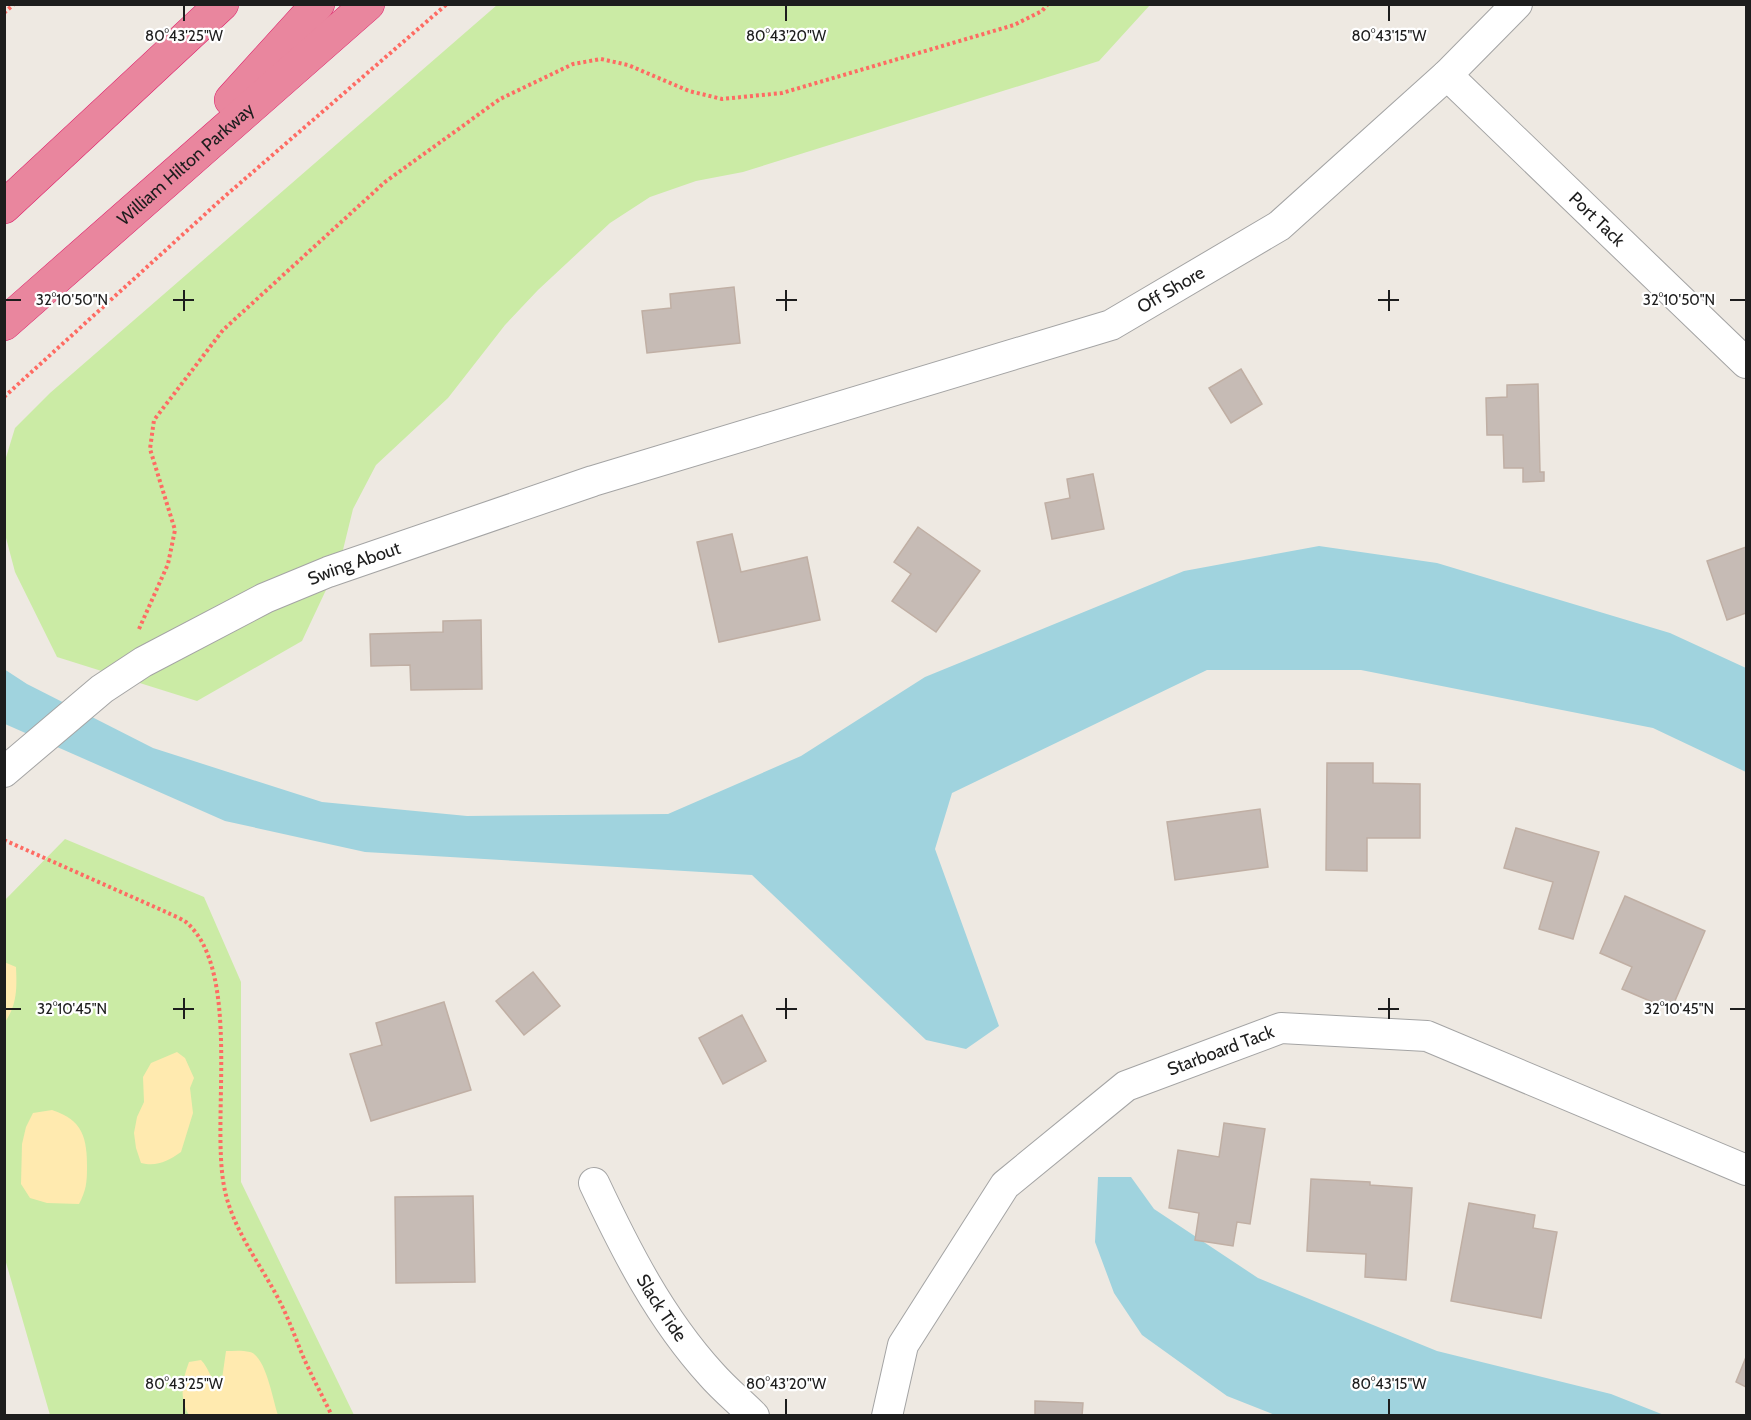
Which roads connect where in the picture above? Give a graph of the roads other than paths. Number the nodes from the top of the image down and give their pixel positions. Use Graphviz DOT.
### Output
graph roads {
  1 [pos="222,4"];
  2 [pos="318,4"];
  3 [pos="368,4"];
  4 [pos="1517,4"];
  5 [pos="1447,75"];
  6 [pos="4,207"];
  7 [pos="119,223"];
  8 [pos="4,324"];
  9 [pos="1746,363"];
  10 [pos="744,436"];
  11 [pos="4,772"];
  12 [pos="1746,1170"];
  13 [pos="594,1183"];
  14 [pos="754,1416"];
  15 [pos="887,1416"];
  1 -- 6 [label="highway"];
  2 -- 7 [label="highway"];
  3 -- 7 [label="highway, William Hilton Parkway"];
  4 -- 5 [label="street, Off Shore"];
  5 -- 9 [label="street, Port Tack"];
  5 -- 10 [label="street, Off Shore"];
  7 -- 8 [label="highway, William Hilton Parkway"];
  10 -- 11 [label="street, Swing About"];
  12 -- 15 [label="street, Starboard Tack"];
  13 -- 14 [label="street, Slack Tide"];
}
